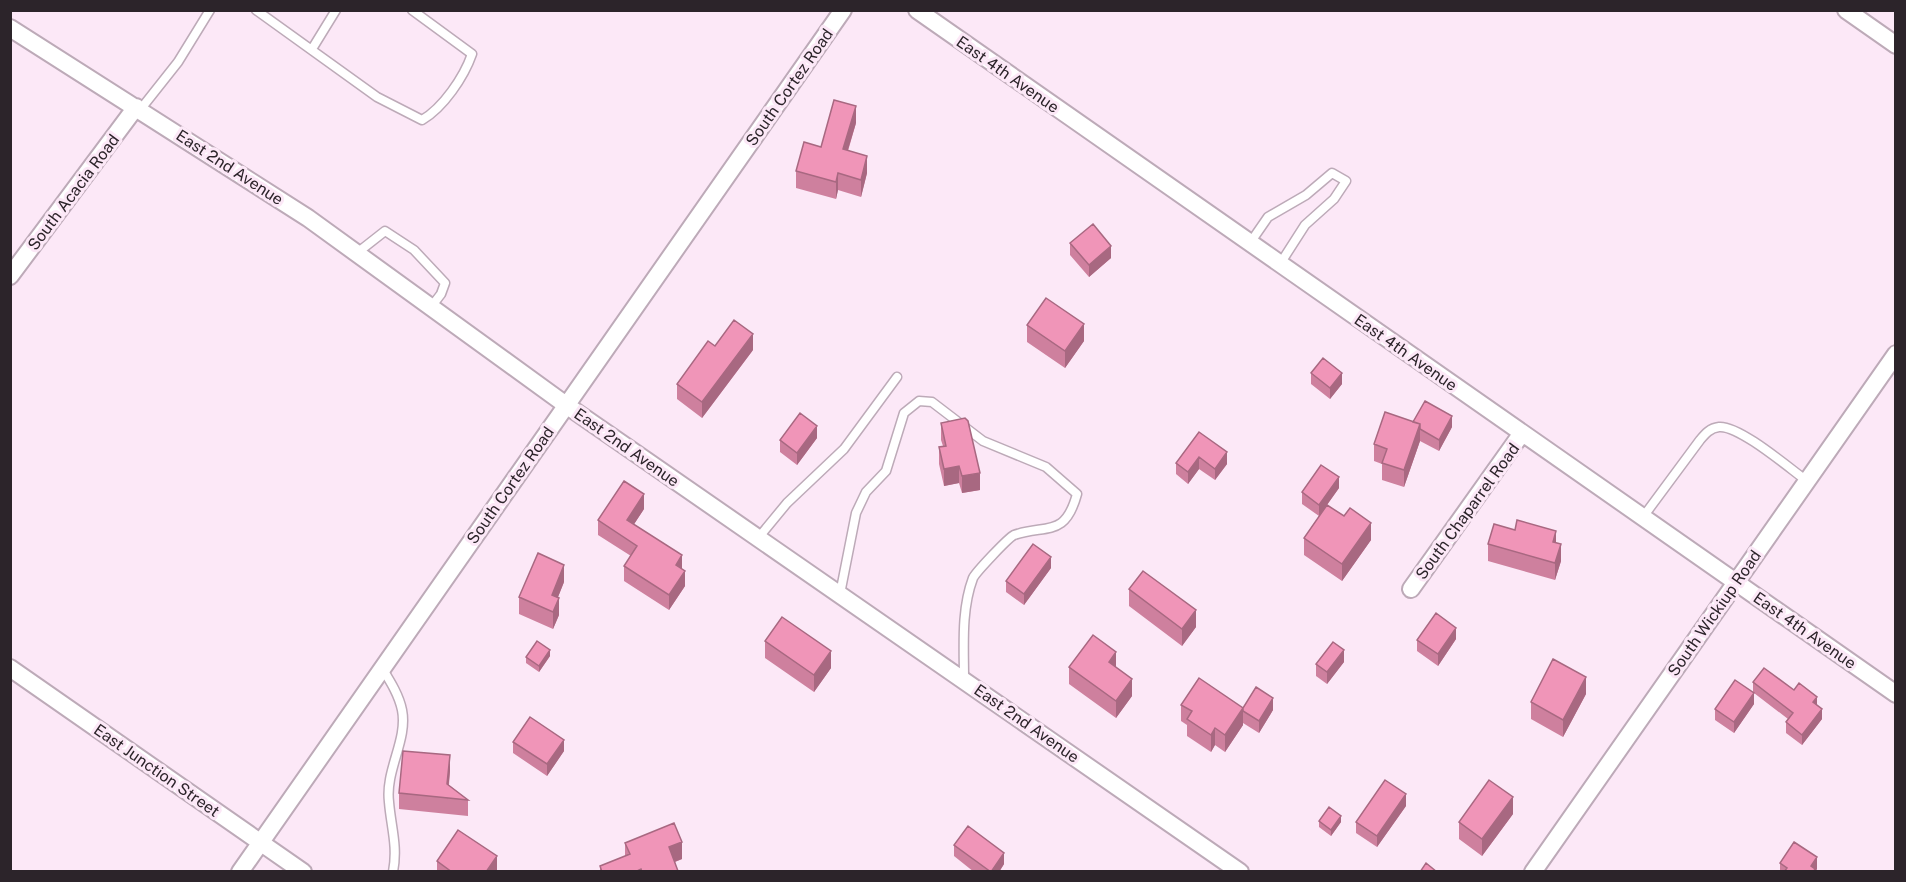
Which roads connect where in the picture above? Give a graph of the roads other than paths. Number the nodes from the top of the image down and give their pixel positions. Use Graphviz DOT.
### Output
graph roads {
  1 [pos="210,10"];
  2 [pos="256,10"];
  3 [pos="336,10"];
  4 [pos="412,10"];
  5 [pos="843,10"];
  6 [pos="917,10"];
  7 [pos="1846,10"];
  8 [pos="10,28"];
  9 [pos="1896,45"];
  10 [pos="312,49"];
  11 [pos="138,108"];
  12 [pos="1250,243"];
  13 [pos="357,253"];
  14 [pos="1280,264"];
  15 [pos="10,276"];
  16 [pos="431,307"];
  17 [pos="1896,354"];
  18 [pos="897,377"];
  19 [pos="567,405"];
  20 [pos="1522,433"];
  21 [pos="1807,481"];
  22 [pos="1643,517"];
  23 [pos="759,537"];
  24 [pos="1736,582"];
  25 [pos="1411,589"];
  26 [pos="840,594"];
  27 [pos="10,668"];
  28 [pos="382,668"];
  29 [pos="964,679"];
  30 [pos="1896,694"];
  31 [pos="261,842"];
  32 [pos="240,872"];
  33 [pos="303,872"];
  34 [pos="393,872"];
  35 [pos="1240,872"];
  36 [pos="1533,872"];
  1 -- 11 [label="lane"];
  2 -- 10 [label="lane"];
  3 -- 10 [label="lane"];
  4 -- 10 [label="lane"];
  5 -- 19 [label="street, South Cortez Road"];
  6 -- 12 [label="street, East 4th Avenue"];
  7 -- 9 [label="street"];
  8 -- 11 [label="street, East 2nd Avenue"];
  11 -- 13 [label="street, East 2nd Avenue"];
  11 -- 15 [label="street, South Acacia Road"];
  12 -- 14 [label="street, East 4th Avenue"];
  12 -- 14 [label="lane"];
  13 -- 16 [label="street, East 2nd Avenue"];
  13 -- 16 [label="lane"];
  14 -- 20 [label="street, East 4th Avenue"];
  16 -- 19 [label="street, East 2nd Avenue"];
  17 -- 21 [label="street, South Wickiup Road"];
  18 -- 23 [label="lane"];
  19 -- 23 [label="street, East 2nd Avenue"];
  19 -- 28 [label="street, South Cortez Road"];
  20 -- 22 [label="street, East 4th Avenue"];
  20 -- 25 [label="street, South Chaparrel Road"];
  21 -- 22 [label="lane"];
  21 -- 24 [label="street, South Wickiup Road"];
  22 -- 24 [label="street, East 4th Avenue"];
  23 -- 26 [label="street, East 2nd Avenue"];
  24 -- 30 [label="street, East 4th Avenue"];
  24 -- 36 [label="street, South Wickiup Road"];
  26 -- 29 [label="street, East 2nd Avenue"];
  26 -- 29 [label="lane"];
  27 -- 31 [label="street, East Junction Street"];
  28 -- 31 [label="street, South Cortez Road"];
  28 -- 34 [label="lane"];
  29 -- 35 [label="street, East 2nd Avenue"];
  31 -- 32 [label="street, South Cortez Road"];
  31 -- 33 [label="street, East Junction Street"];
}
